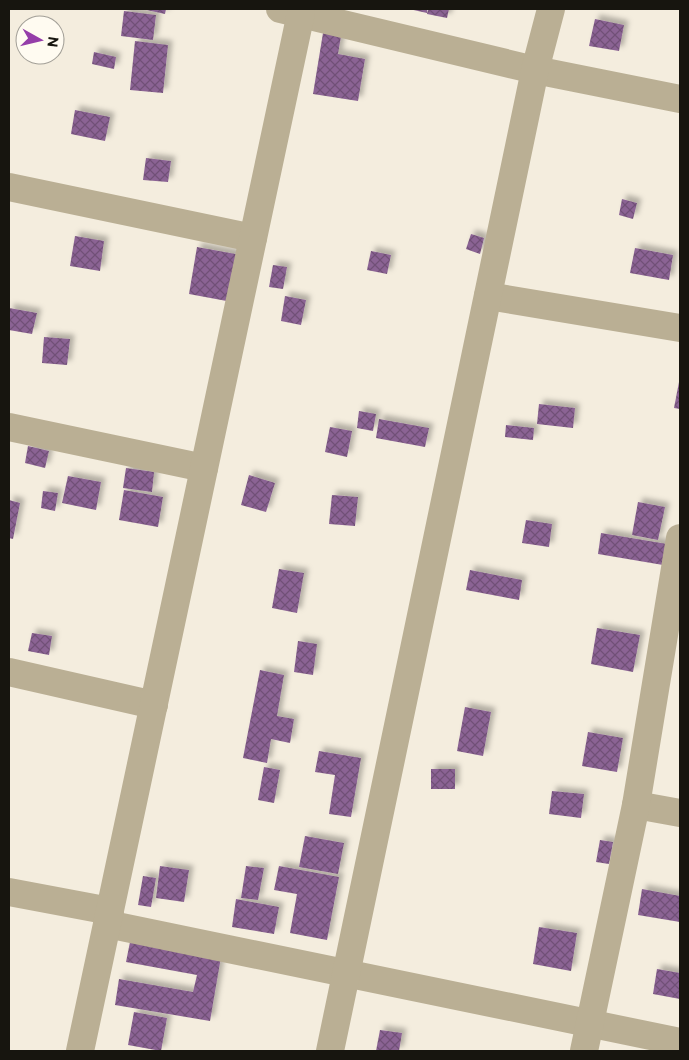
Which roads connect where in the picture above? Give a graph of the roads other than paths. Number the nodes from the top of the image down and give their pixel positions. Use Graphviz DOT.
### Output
graph roads {
  1 [pos="551,9"];
  2 [pos="291,11"];
  3 [pos="536,70"];
  4 [pos="680,99"];
  5 [pos="9,187"];
  6 [pos="253,238"];
  7 [pos="488,296"];
  8 [pos="680,328"];
  9 [pos="9,427"];
  10 [pos="204,468"];
  11 [pos="680,538"];
  12 [pos="678,564"];
  13 [pos="9,672"];
  14 [pos="154,705"];
  15 [pos="636,805"];
  16 [pos="680,813"];
  17 [pos="9,892"];
  18 [pos="109,918"];
  19 [pos="347,974"];
  20 [pos="590,1024"];
  21 [pos="680,1042"];
  22 [pos="80,1051"];
  23 [pos="330,1051"];
  24 [pos="584,1051"];
  1 -- 3 [label="street"];
  2 -- 3 [label="street"];
  2 -- 6 [label="street"];
  3 -- 4 [label="street"];
  3 -- 7 [label="street"];
  5 -- 6 [label="street"];
  6 -- 10 [label="street"];
  7 -- 8 [label="street"];
  7 -- 19 [label="street"];
  9 -- 10 [label="street"];
  10 -- 14 [label="street"];
  11 -- 12 [label="street"];
  12 -- 15 [label="street"];
  13 -- 14 [label="street"];
  14 -- 18 [label="street"];
  15 -- 16 [label="street"];
  15 -- 20 [label="street"];
  17 -- 18 [label="street"];
  18 -- 19 [label="street"];
  18 -- 22 [label="street"];
  19 -- 20 [label="street"];
  19 -- 23 [label="street"];
  20 -- 21 [label="street"];
  20 -- 24 [label="street"];
}
